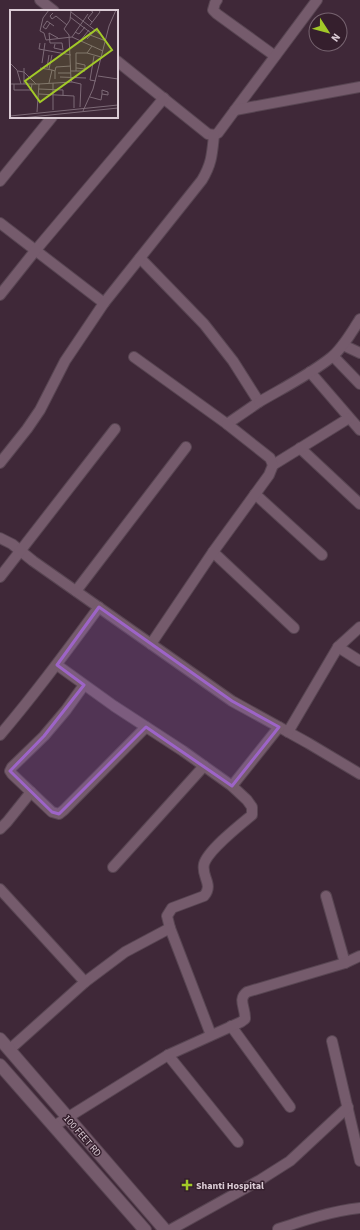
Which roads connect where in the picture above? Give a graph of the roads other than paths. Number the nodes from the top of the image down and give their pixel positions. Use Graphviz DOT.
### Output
graph roads {
  1 [pos="40,0"];
  2 [pos="217,0"];
  3 [pos="317,0"];
  4 [pos="53,10"];
  5 [pos="275,56"];
  6 [pos="118,62"];
  7 [pos="360,87"];
  8 [pos="164,98"];
  9 [pos="235,110"];
  10 [pos="51,118"];
  11 [pos="214,135"];
  12 [pos="0,181"];
  13 [pos="0,224"];
  14 [pos="35,251"];
  15 [pos="140,258"];
  16 [pos="0,295"];
  17 [pos="104,303"];
  18 [pos="360,319"];
  19 [pos="343,345"];
  20 [pos="360,353"];
  21 [pos="333,356"];
  22 [pos="134,357"];
  23 [pos="310,372"];
  24 [pos="360,384"];
  25 [pos="259,402"];
  26 [pos="349,418"];
  27 [pos="227,424"];
  28 [pos="115,429"];
  29 [pos="360,430"];
  30 [pos="186,447"];
  31 [pos="300,448"];
  32 [pos="0,463"];
  33 [pos="272,465"];
  34 [pos="255,494"];
  35 [pos="360,504"];
  36 [pos="0,538"];
  37 [pos="21,551"];
  38 [pos="213,552"];
  39 [pos="322,554"];
  40 [pos="0,577"];
  41 [pos="76,591"];
  42 [pos="99,608"];
  43 [pos="360,627"];
  44 [pos="294,628"];
  45 [pos="151,644"];
  46 [pos="338,647"];
  47 [pos="360,661"];
  48 [pos="57,665"];
  49 [pos="84,685"];
  50 [pos="146,727"];
  51 [pos="283,730"];
  52 [pos="0,735"];
  53 [pos="204,766"];
  54 [pos="360,774"];
  55 [pos="232,786"];
  56 [pos="31,792"];
  57 [pos="0,829"];
  58 [pos="113,867"];
  59 [pos="0,889"];
  60 [pos="326,896"];
  61 [pos="170,928"];
  62 [pos="360,956"];
  63 [pos="345,963"];
  64 [pos="85,982"];
  65 [pos="231,1026"];
  66 [pos="211,1035"];
  67 [pos="0,1039"];
  68 [pos="332,1041"];
  69 [pos="9,1050"];
  70 [pos="168,1055"];
  71 [pos="0,1065"];
  72 [pos="290,1107"];
  73 [pos="348,1107"];
  74 [pos="68,1118"];
  75 [pos="54,1126"];
  76 [pos="357,1138"];
  77 [pos="238,1142"];
  78 [pos="360,1161"];
  79 [pos="360,1208"];
  80 [pos="278,1229"];
  81 [pos="145,1230"];
  82 [pos="165,1230"];
  83 [pos="170,1230"];
  1 -- 4 [label="street"];
  2 -- 5 [label="street"];
  3 -- 5 [label="street"];
  5 -- 9 [label="street"];
  6 -- 8 [label="street"];
  7 -- 9 [label="street"];
  8 -- 11 [label="street"];
  8 -- 14 [label="street"];
  9 -- 11 [label="street"];
  10 -- 12 [label="street"];
  11 -- 15 [label="street"];
  13 -- 14 [label="street"];
  14 -- 16 [label="street"];
  14 -- 17 [label="street"];
  15 -- 17 [label="street"];
  15 -- 25 [label="street"];
  17 -- 32 [label="street"];
  18 -- 19 [label="street"];
  19 -- 20 [label="street"];
  19 -- 21 [label="street"];
  21 -- 23 [label="street"];
  21 -- 24 [label="street"];
  22 -- 27 [label="street"];
  23 -- 25 [label="street"];
  23 -- 26 [label="street"];
  25 -- 27 [label="street"];
  26 -- 29 [label="street"];
  26 -- 31 [label="street"];
  27 -- 33 [label="street"];
  28 -- 37 [label="street"];
  30 -- 41 [label="street"];
  31 -- 33 [label="street"];
  31 -- 35 [label="street"];
  33 -- 34 [label="street"];
  34 -- 38 [label="street"];
  34 -- 39 [label="street"];
  36 -- 37 [label="street"];
  37 -- 40 [label="street"];
  37 -- 41 [label="street"];
  38 -- 44 [label="street"];
  38 -- 45 [label="street"];
  41 -- 42 [label="street"];
  42 -- 45 [label="street"];
  42 -- 48 [label="street"];
  43 -- 46 [label="street"];
  45 -- 51 [label="street"];
  46 -- 47 [label="street"];
  46 -- 51 [label="street"];
  48 -- 49 [label="street"];
  48 -- 52 [label="street"];
  49 -- 50 [label="street"];
  49 -- 56 [label="street"];
  50 -- 53 [label="street"];
  50 -- 56 [label="street"];
  51 -- 54 [label="street"];
  51 -- 55 [label="street"];
  53 -- 55 [label="street"];
  53 -- 58 [label="street"];
  55 -- 61 [label="street"];
  56 -- 57 [label="street"];
  59 -- 64 [label="street"];
  60 -- 63 [label="street"];
  61 -- 64 [label="street"];
  61 -- 66 [label="street"];
  62 -- 63 [label="street"];
  63 -- 65 [label="street"];
  64 -- 69 [label="street"];
  65 -- 66 [label="street"];
  65 -- 72 [label="street"];
  66 -- 70 [label="street"];
  67 -- 69 [label="main road, 100 FEET RD"];
  68 -- 73 [label="street"];
  69 -- 74 [label="main road, 100 FEET RD"];
  70 -- 74 [label="street"];
  70 -- 77 [label="street"];
  71 -- 75 [label="main road"];
  73 -- 76 [label="street"];
  73 -- 83 [label="street"];
  74 -- 75 [label="street"];
  74 -- 82 [label="main road, 100 FEET RD"];
  75 -- 81 [label="main road"];
  76 -- 78 [label="street"];
  79 -- 80 [label="street"];
}
